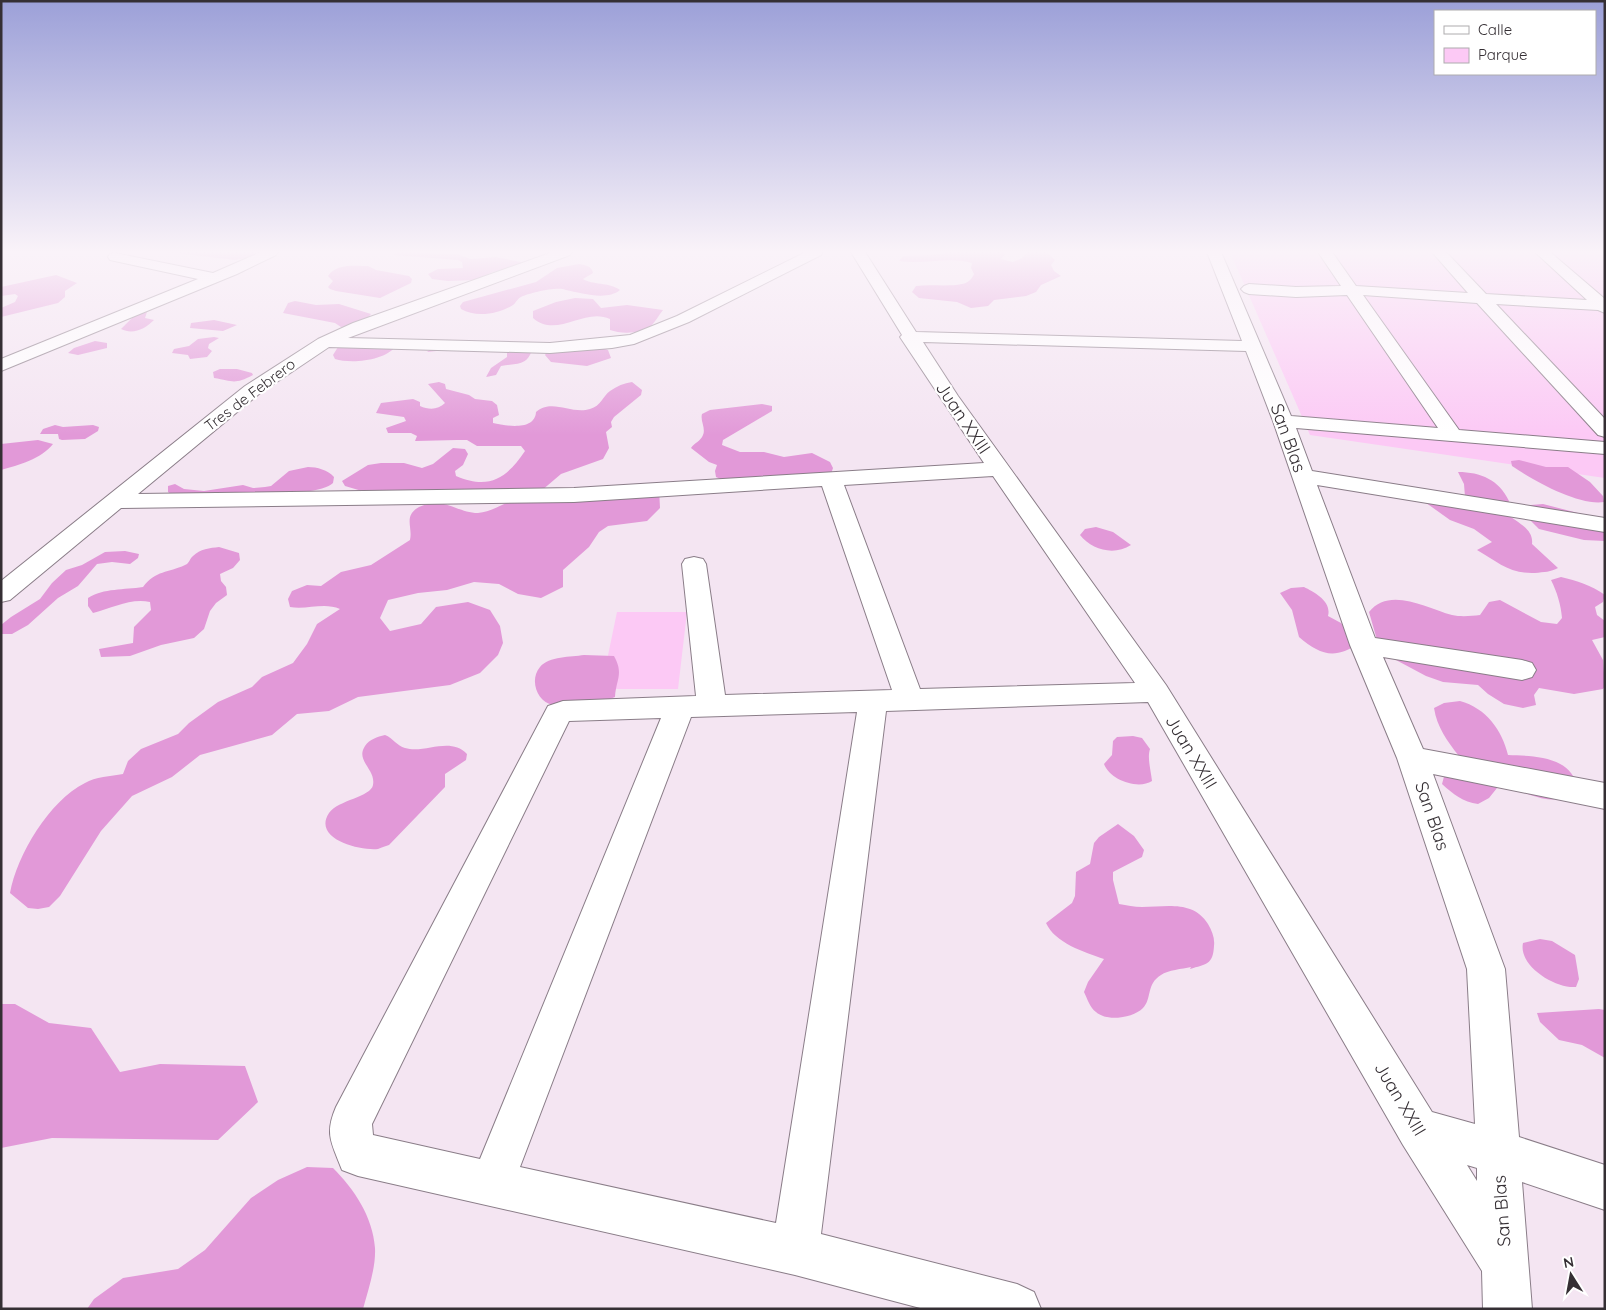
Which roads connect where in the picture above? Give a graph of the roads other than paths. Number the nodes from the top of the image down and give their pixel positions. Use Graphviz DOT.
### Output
graph roads {
  1 [pos="128,313"];
  2 [pos="399,313"];
  3 [pos="695,313"];
  4 [pos="895,313"];
  5 [pos="1239,313"];
  6 [pos="1368,313"];
  7 [pos="1498,313"];
  8 [pos="910,337"];
  9 [pos="324,343"];
  10 [pos="1253,346"];
  11 [pos="1,366"];
  12 [pos="1283,421"];
  13 [pos="1605,431"];
  14 [pos="1454,435"];
  15 [pos="1605,448"];
  16 [pos="997,469"];
  17 [pos="1302,476"];
  18 [pos="831,480"];
  19 [pos="116,501"];
  20 [pos="1605,525"];
  21 [pos="694,564"];
  22 [pos="1,594"];
  23 [pos="1364,645"];
  24 [pos="1522,670"];
  25 [pos="1156,692"];
  26 [pos="910,700"];
  27 [pos="873,702"];
  28 [pos="696,706"];
  29 [pos="1412,758"];
  30 [pos="1605,796"];
  31 [pos="1418,1130"];
  32 [pos="1498,1152"];
  33 [pos="492,1183"];
  34 [pos="1605,1188"];
  35 [pos="795,1251"];
  36 [pos="1505,1265"];
  37 [pos="1017,1309"];
  38 [pos="1508,1309"];
  1 -- 11 [label="street"];
  2 -- 9 [label="street, Tres de Febrero"];
  3 -- 9 [label="street"];
  4 -- 8 [label="street, Juan XXIII"];
  5 -- 10 [label="street, San Blas"];
  6 -- 14 [label="street"];
  7 -- 13 [label="street"];
  8 -- 10 [label="street"];
  8 -- 16 [label="street, Juan XXIII"];
  9 -- 19 [label="street, Tres de Febrero"];
  10 -- 12 [label="street, San Blas"];
  12 -- 14 [label="street"];
  12 -- 17 [label="street, San Blas"];
  14 -- 15 [label="street"];
  16 -- 18 [label="street"];
  16 -- 25 [label="street, Juan XXIII"];
  17 -- 20 [label="street"];
  17 -- 23 [label="street, San Blas"];
  18 -- 19 [label="street"];
  18 -- 26 [label="street"];
  19 -- 22 [label="street, Tres de Febrero"];
  21 -- 28 [label="street"];
  23 -- 24 [label="street"];
  23 -- 29 [label="street, San Blas"];
  25 -- 26 [label="street"];
  25 -- 31 [label="street, Juan XXIII"];
  26 -- 27 [label="street"];
  27 -- 28 [label="street"];
  27 -- 35 [label="street"];
  28 -- 33 [label="street"];
  28 -- 33 [label="street"];
  29 -- 30 [label="street"];
  29 -- 32 [label="street, San Blas"];
  31 -- 32 [label="street"];
  31 -- 36 [label="street, Juan XXIII"];
  32 -- 34 [label="street"];
  32 -- 36 [label="street, San Blas"];
  33 -- 35 [label="street"];
  35 -- 37 [label="street"];
  36 -- 38 [label="street, San Blas"];
}
